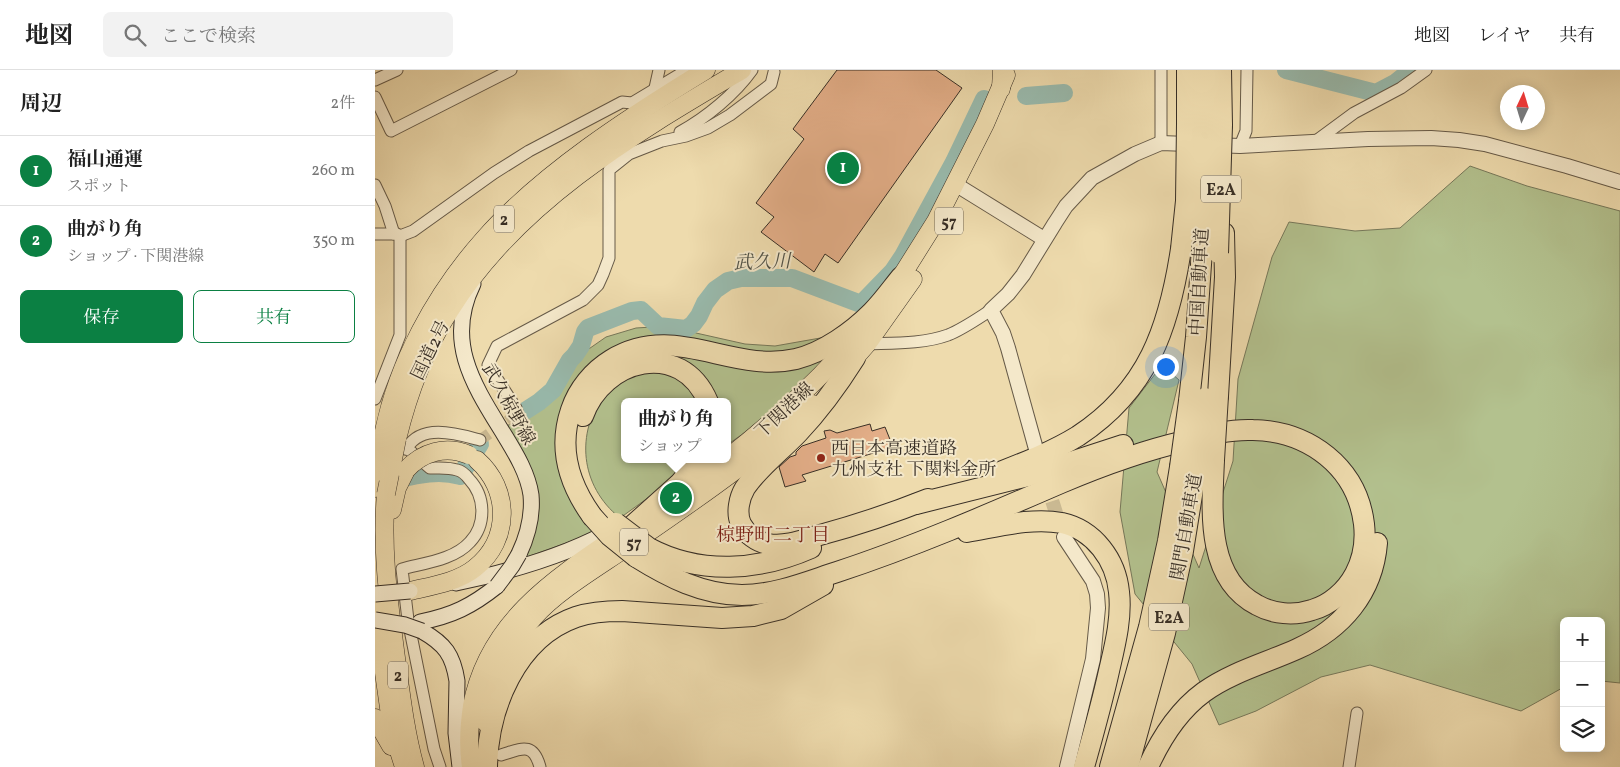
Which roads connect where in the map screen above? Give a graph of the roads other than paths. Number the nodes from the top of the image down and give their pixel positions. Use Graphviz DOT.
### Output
graph roads {
  1 [pos="397,70"];
  2 [pos="511,70"];
  3 [pos="659,70"];
  4 [pos="687,70"];
  5 [pos="706,70"];
  6 [pos="742,70"];
  7 [pos="752,70"];
  8 [pos="1002,70"];
  9 [pos="1008,70"];
  10 [pos="1017,70"];
  11 [pos="1161,70"];
  12 [pos="1187,70"];
  13 [pos="1203,70"];
  14 [pos="1221,70"];
  15 [pos="1247,70"];
  16 [pos="774,72"];
  17 [pos="1423,73"];
  18 [pos="375,80"];
  19 [pos="655,88"];
  20 [pos="1001,89"];
  21 [pos="375,98"];
  22 [pos="1204,125"];
  23 [pos="662,141"];
  24 [pos="1316,141"];
  25 [pos="1161,143"];
  26 [pos="1231,148"];
  27 [pos="1620,182"];
  28 [pos="375,185"];
  29 [pos="960,188"];
  30 [pos="375,234"];
  31 [pos="397,235"];
  32 [pos="1044,240"];
  33 [pos="1210,251"];
  34 [pos="489,257"];
  35 [pos="901,277"];
  36 [pos="991,310"];
  37 [pos="861,351"];
  38 [pos="706,398"];
  39 [pos="375,399"];
  40 [pos="1204,399"];
  41 [pos="516,415"];
  42 [pos="1193,433"];
  43 [pos="390,441"];
  44 [pos="1036,449"];
  45 [pos="731,450"];
  46 [pos="470,460"];
  47 [pos="1197,464"];
  48 [pos="705,466"];
  49 [pos="386,490"];
  50 [pos="664,498"];
  51 [pos="916,504"];
  52 [pos="598,513"];
  53 [pos="632,526"];
  54 [pos="847,528"];
  55 [pos="933,537"];
  56 [pos="1064,537"];
  57 [pos="643,552"];
  58 [pos="859,564"];
  59 [pos="410,591"];
  60 [pos="375,594"];
  61 [pos="375,609"];
  62 [pos="375,620"];
  63 [pos="421,626"];
  64 [pos="1357,713"];
  65 [pos="376,719"];
  66 [pos="492,763"];
  67 [pos="403,767"];
  68 [pos="415,767"];
  69 [pos="439,767"];
  70 [pos="460,767"];
  71 [pos="471,767"];
  72 [pos="540,767"];
  73 [pos="1067,767"];
  74 [pos="1084,767"];
  75 [pos="1110,767"];
  76 [pos="1128,767"];
  77 [pos="1148,767"];
  78 [pos="1349,767"];
  1 -- 18 [label="street"];
  2 -- 21 [label="street"];
  3 -- 19 [label="street"];
  4 -- 19 [label="street"];
  5 -- 43 [label="main road, 国道2号 / 2"];
  6 -- 34 [label="main road, 国道2号 / 2"];
  7 -- 23 [label="street"];
  8 -- 20 [label="main road"];
  9 -- 20 [label="main road, 下関港線 / 57"];
  10 -- 29 [label="main road, 下関港線 / 57"];
  11 -- 25 [label="street"];
  12 -- 22 [label="highway"];
  13 -- 22 [label="highway, 中国自動車道 / E2A"];
  14 -- 22 [label="highway, 中国自動車道 / E2A"];
  15 -- 26 [label="street"];
  16 -- 23 [label="street"];
  17 -- 24 [label="street"];
  19 -- 31 [label="street"];
  20 -- 29 [label="main road, 下関港線 / 57"];
  22 -- 26 [label="highway, 中国自動車道 / E2A, bridge"];
  22 -- 33 [label="highway, 中国自動車道 / E2A, bridge"];
  22 -- 51 [label="highway, bridge"];
  23 -- 41 [label="street"];
  24 -- 26 [label="street"];
  24 -- 27 [label="street"];
  25 -- 26 [label="street"];
  25 -- 32 [label="street"];
  26 -- 33 [label="highway, 中国自動車道 / E2A, bridge"];
  26 -- 40 [label="highway"];
  28 -- 31 [label="street"];
  29 -- 32 [label="street"];
  29 -- 35 [label="main road, 下関港線 / 57"];
  29 -- 37 [label="main road, 下関港線 / 57"];
  30 -- 31 [label="street"];
  31 -- 39 [label="street"];
  32 -- 36 [label="street"];
  33 -- 40 [label="highway, 中国自動車道 / E2A"];
  34 -- 43 [label="main road, 国道2号 / 2"];
  34 -- 63 [label="main road, 武久椋野線, bridge"];
  35 -- 45 [label="main road, 下関港線 / 57"];
  35 -- 52 [label="highway"];
  36 -- 37 [label="street"];
  36 -- 44 [label="street"];
  37 -- 54 [label="highway"];
  37 -- 66 [label="main road, 下関港線 / 57"];
  38 -- 52 [label="highway"];
  40 -- 42 [label="highway, 中国自動車道 / E2A, bridge"];
  40 -- 47 [label="highway, bridge"];
  42 -- 47 [label="highway, 関門自動車道 / E2A, bridge"];
  43 -- 46 [label="street"];
  43 -- 46 [label="street"];
  43 -- 49 [label="main road, 国道2号 / 2, bridge"];
  46 -- 49 [label="main road, bridge"];
  46 -- 59 [label="main road"];
  46 -- 69 [label="street"];
  47 -- 55 [label="highway"];
  47 -- 75 [label="highway, 関門自動車道 / E2A"];
  47 -- 76 [label="highway, 関門自動車道 / E2A"];
  48 -- 50 [label="highway"];
  48 -- 53 [label="main road, 下関港線 / 57"];
  49 -- 68 [label="main road, 国道2号 / 2"];
  50 -- 53 [label="highway"];
  50 -- 59 [label="main road"];
  51 -- 54 [label="highway"];
  51 -- 77 [label="highway"];
  52 -- 57 [label="highway, bridge"];
  53 -- 71 [label="main road, 下関港線 / 57"];
  54 -- 57 [label="highway"];
  55 -- 58 [label="highway"];
  55 -- 74 [label="highway"];
  56 -- 73 [label="street"];
  57 -- 58 [label="highway"];
  58 -- 66 [label="highway"];
  59 -- 60 [label="main road, bridge"];
  61 -- 67 [label="main road, 2"];
  62 -- 63 [label="main road, 武久椋野線, bridge"];
  63 -- 70 [label="main road"];
  64 -- 78 [label="street"];
  65 -- 67 [label="main road"];
  66 -- 72 [label="street"];
}
